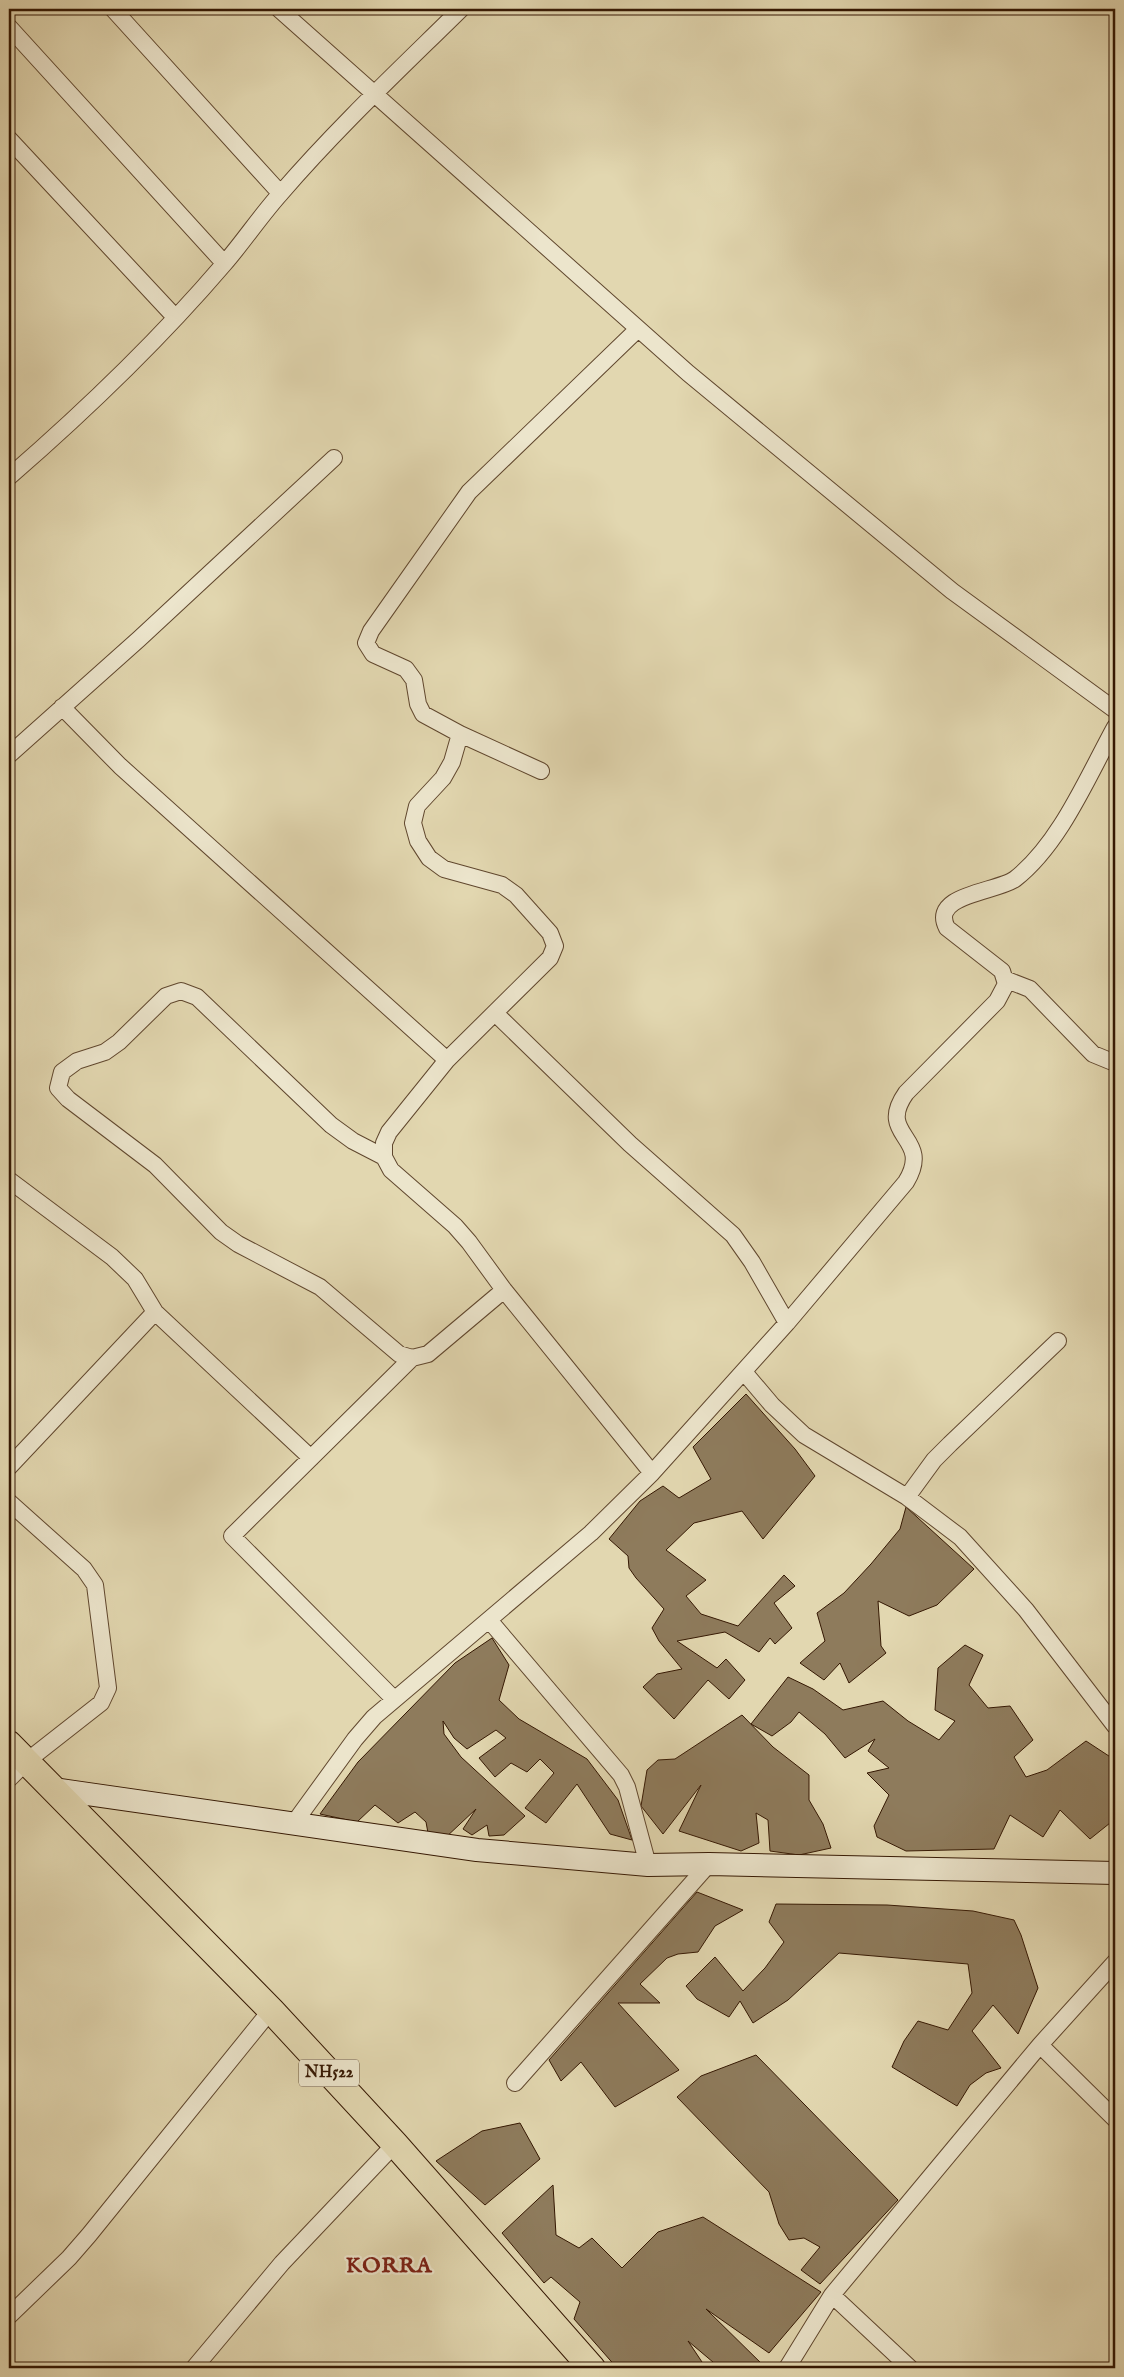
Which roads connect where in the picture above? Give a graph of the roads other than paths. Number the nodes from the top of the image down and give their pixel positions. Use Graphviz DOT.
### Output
graph roads {
  1 [pos="113,9"];
  2 [pos="279,9"];
  3 [pos="461,9"];
  4 [pos="9,27"];
  5 [pos="375,92"];
  6 [pos="9,139"];
  7 [pos="280,193"];
  8 [pos="224,264"];
  9 [pos="175,318"];
  10 [pos="638,329"];
  11 [pos="334,458"];
  12 [pos="9,477"];
  13 [pos="62,707"];
  14 [pos="1115,710"];
  15 [pos="1115,727"];
  16 [pos="460,734"];
  17 [pos="9,755"];
  18 [pos="542,771"];
  19 [pos="1007,980"];
  20 [pos="495,1013"];
  21 [pos="447,1060"];
  22 [pos="1115,1063"];
  23 [pos="384,1157"];
  24 [pos="9,1180"];
  25 [pos="504,1290"];
  26 [pos="155,1312"];
  27 [pos="787,1323"];
  28 [pos="1058,1341"];
  29 [pos="412,1358"];
  30 [pos="744,1372"];
  31 [pos="311,1458"];
  32 [pos="9,1467"];
  33 [pos="652,1473"];
  34 [pos="907,1497"];
  35 [pos="9,1502"];
  36 [pos="490,1620"];
  37 [pos="394,1699"];
  38 [pos="1115,1726"];
  39 [pos="15,1761"];
  40 [pos="53,1789"];
  41 [pos="294,1823"];
  42 [pos="709,1864"];
  43 [pos="648,1865"];
  44 [pos="1115,1873"];
  45 [pos="1115,1962"];
  46 [pos="271,2010"];
  47 [pos="1040,2045"];
  48 [pos="515,2083"];
  49 [pos="1115,2119"];
  50 [pos="394,2144"];
  51 [pos="832,2295"];
  52 [pos="9,2316"];
  53 [pos="194,2368"];
  54 [pos="592,2368"];
  55 [pos="787,2368"];
  56 [pos="910,2368"];
  1 -- 7 [label="street"];
  2 -- 5 [label="street"];
  3 -- 5 [label="street"];
  4 -- 8 [label="street"];
  5 -- 7 [label="street"];
  5 -- 10 [label="street"];
  6 -- 9 [label="street"];
  7 -- 8 [label="street"];
  8 -- 9 [label="street"];
  9 -- 12 [label="street"];
  10 -- 14 [label="street"];
  10 -- 16 [label="street"];
  11 -- 13 [label="street"];
  13 -- 17 [label="street"];
  13 -- 21 [label="street"];
  15 -- 19 [label="street"];
  16 -- 18 [label="street"];
  16 -- 20 [label="street"];
  19 -- 22 [label="street"];
  19 -- 27 [label="street"];
  20 -- 21 [label="street"];
  20 -- 27 [label="street"];
  21 -- 23 [label="street"];
  23 -- 25 [label="street"];
  23 -- 29 [label="street"];
  24 -- 26 [label="street"];
  25 -- 29 [label="street"];
  25 -- 33 [label="street"];
  26 -- 31 [label="street"];
  26 -- 32 [label="street"];
  27 -- 30 [label="street"];
  28 -- 34 [label="street"];
  29 -- 31 [label="street"];
  30 -- 33 [label="street"];
  30 -- 34 [label="street"];
  31 -- 37 [label="street"];
  33 -- 36 [label="street"];
  34 -- 38 [label="street"];
  35 -- 39 [label="street"];
  36 -- 37 [label="street"];
  36 -- 43 [label="street"];
  37 -- 41 [label="street"];
  39 -- 40 [label="highway, NH522"];
  40 -- 41 [label="main road"];
  40 -- 46 [label="highway, NH522"];
  41 -- 43 [label="main road"];
  42 -- 43 [label="main road"];
  42 -- 44 [label="main road"];
  42 -- 48 [label="street"];
  45 -- 47 [label="street"];
  46 -- 50 [label="highway, NH522"];
  46 -- 52 [label="street"];
  47 -- 49 [label="street"];
  47 -- 51 [label="street"];
  50 -- 53 [label="street"];
  50 -- 54 [label="highway, NH522"];
  51 -- 55 [label="street"];
  51 -- 56 [label="street"];
}
